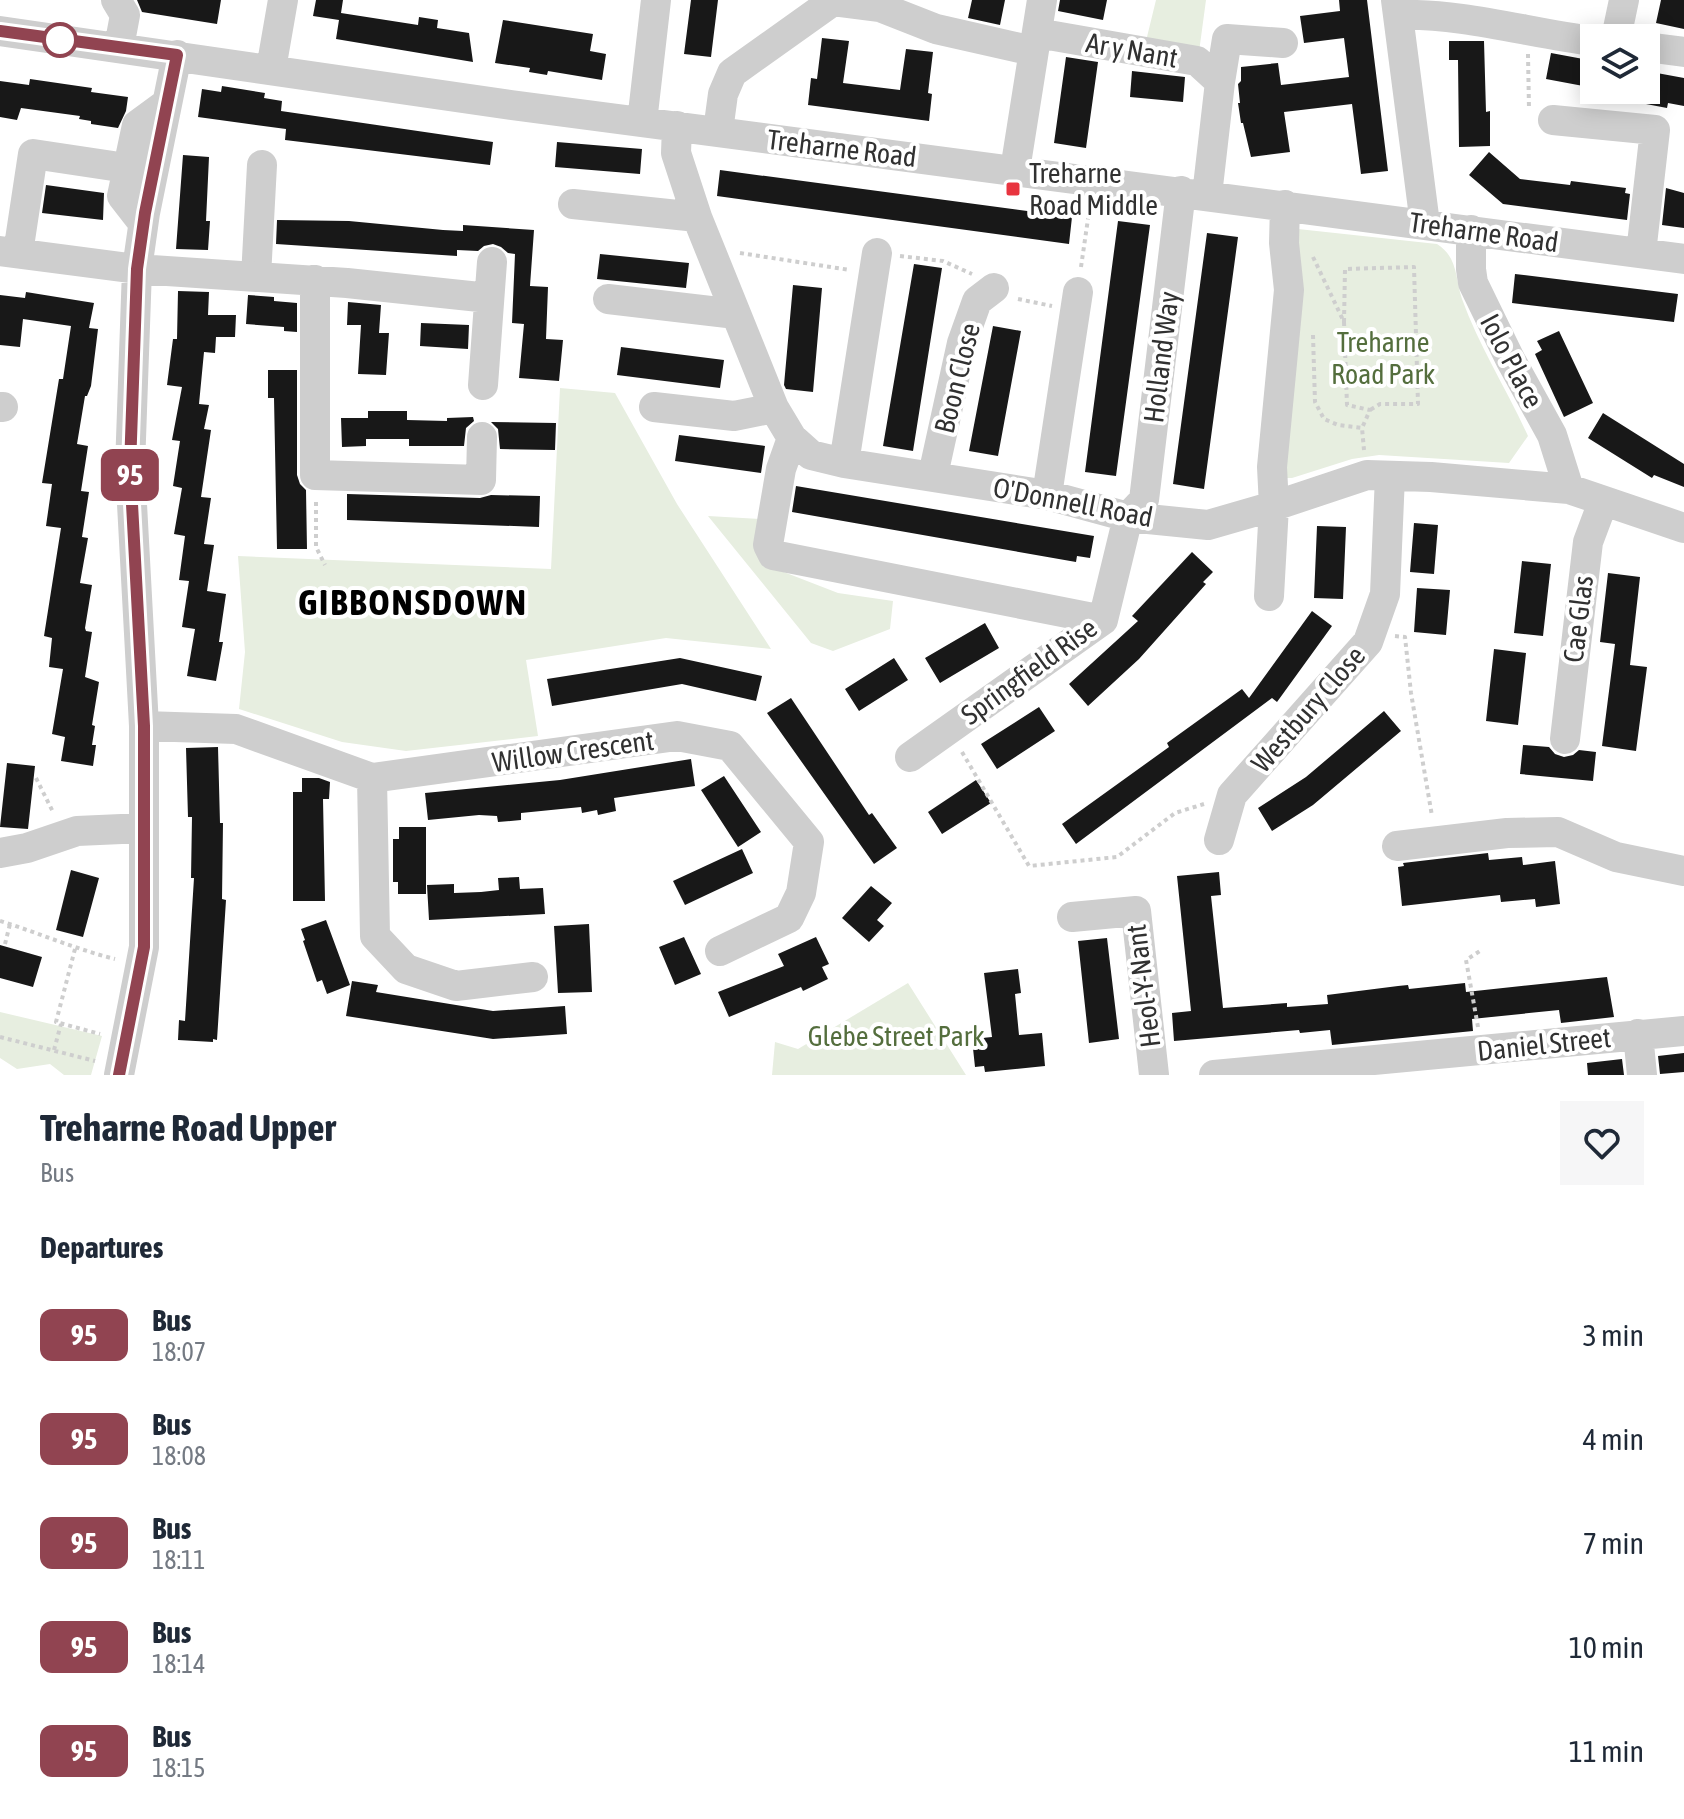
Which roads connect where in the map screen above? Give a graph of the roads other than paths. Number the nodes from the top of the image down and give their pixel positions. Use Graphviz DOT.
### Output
graph roads {
  1 [pos="116,0"];
  2 [pos="283,0"];
  3 [pos="656,0"];
  4 [pos="1042,0"];
  5 [pos="1624,0"];
  6 [pos="832,1"];
  7 [pos="1397,8"];
  8 [pos="1523,14"];
  9 [pos="1619,24"];
  10 [pos="0,31"];
  11 [pos="1580,39"];
  12 [pos="1035,42"];
  13 [pos="1283,43"];
  14 [pos="119,47"];
  15 [pos="1660,49"];
  16 [pos="1684,52"];
  17 [pos="177,55"];
  18 [pos="271,69"];
  19 [pos="1220,82"];
  20 [pos="1553,120"];
  21 [pos="642,122"];
  22 [pos="677,126"];
  23 [pos="718,131"];
  24 [pos="1670,132"];
  25 [pos="262,165"];
  26 [pos="113,166"];
  27 [pos="1015,170"];
  28 [pos="1194,193"];
  29 [pos="573,204"];
  30 [pos="1285,205"];
  31 [pos="697,217"];
  32 [pos="1425,224"];
  33 [pos="1471,230"];
  34 [pos="9,252"];
  35 [pos="877,253"];
  36 [pos="1641,253"];
  37 [pos="1684,259"];
  38 [pos="492,262"];
  39 [pos="137,269"];
  40 [pos="256,277"];
  41 [pos="315,280"];
  42 [pos="994,288"];
  43 [pos="1078,292"];
  44 [pos="489,298"];
  45 [pos="608,299"];
  46 [pos="736,314"];
  47 [pos="483,385"];
  48 [pos="654,407"];
  49 [pos="774,408"];
  50 [pos="482,437"];
  51 [pos="792,438"];
  52 [pos="844,463"];
  53 [pos="933,475"];
  54 [pos="1379,476"];
  55 [pos="1569,489"];
  56 [pos="1047,495"];
  57 [pos="1603,502"];
  58 [pos="1274,506"];
  59 [pos="1128,517"];
  60 [pos="1684,528"];
  61 [pos="1269,596"];
  62 [pos="1103,620"];
  63 [pos="144,726"];
  64 [pos="1565,739"];
  65 [pos="910,757"];
  66 [pos="372,778"];
  67 [pos="144,828"];
  68 [pos="1219,840"];
  69 [pos="1397,846"];
  70 [pos="0,853"];
  71 [pos="1684,871"];
  72 [pos="1072,917"];
  73 [pos="720,951"];
  74 [pos="533,977"];
  75 [pos="1684,1031"];
  76 [pos="1638,1034"];
  77 [pos="122,1061"];
  78 [pos="1154,1075"];
  79 [pos="1214,1075"];
  80 [pos="1642,1075"];
  1 -- 14 [label="street"];
  2 -- 18 [label="street"];
  3 -- 21 [label="street"];
  4 -- 12 [label="street"];
  5 -- 9 [label="street"];
  6 -- 12 [label="street, Ar y Nant"];
  6 -- 23 [label="street"];
  7 -- 8 [label="street"];
  7 -- 32 [label="street"];
  8 -- 11 [label="street"];
  10 -- 14 [label="street, Treharne Road"];
  12 -- 19 [label="street, Ar y Nant"];
  12 -- 27 [label="street"];
  13 -- 19 [label="street"];
  14 -- 17 [label="street, Treharne Road"];
  15 -- 16 [label="street"];
  17 -- 18 [label="street, Treharne Road"];
  17 -- 39 [label="street"];
  18 -- 21 [label="street, Treharne Road"];
  19 -- 28 [label="street"];
  20 -- 24 [label="street"];
  21 -- 22 [label="street, Treharne Road"];
  22 -- 23 [label="street, Treharne Road"];
  22 -- 31 [label="street, O'Donnell Road"];
  23 -- 27 [label="street, Treharne Road"];
  24 -- 36 [label="street"];
  25 -- 40 [label="street"];
  26 -- 34 [label="street"];
  27 -- 28 [label="street, Treharne Road"];
  28 -- 30 [label="street, Treharne Road"];
  28 -- 59 [label="street, Holland Way"];
  29 -- 31 [label="street"];
  30 -- 32 [label="street, Treharne Road"];
  30 -- 58 [label="street"];
  31 -- 46 [label="street, O'Donnell Road"];
  32 -- 33 [label="street, Treharne Road"];
  33 -- 36 [label="street, Treharne Road"];
  33 -- 55 [label="street, Iolo Place"];
  34 -- 39 [label="street"];
  35 -- 52 [label="street"];
  36 -- 37 [label="street, Treharne Road"];
  38 -- 44 [label="street"];
  39 -- 40 [label="street"];
  39 -- 63 [label="street"];
  40 -- 41 [label="street"];
  41 -- 44 [label="street"];
  41 -- 50 [label="street"];
  42 -- 53 [label="street, Boon Close"];
  43 -- 56 [label="street"];
  44 -- 47 [label="street"];
  45 -- 46 [label="street"];
  46 -- 49 [label="street, O'Donnell Road"];
  48 -- 49 [label="street"];
  49 -- 51 [label="street, O'Donnell Road"];
  51 -- 52 [label="street, O'Donnell Road"];
  51 -- 62 [label="street"];
  52 -- 53 [label="street, O'Donnell Road"];
  53 -- 56 [label="street, O'Donnell Road"];
  54 -- 55 [label="street, O'Donnell Road"];
  54 -- 58 [label="street, O'Donnell Road"];
  54 -- 68 [label="street, Westbury Close"];
  55 -- 57 [label="street, O'Donnell Road"];
  56 -- 59 [label="street, O'Donnell Road"];
  57 -- 60 [label="street, O'Donnell Road"];
  57 -- 64 [label="street, Cae Glas"];
  58 -- 59 [label="street, O'Donnell Road"];
  58 -- 61 [label="street"];
  59 -- 62 [label="street, Springfield Rise"];
  62 -- 65 [label="street, Springfield Rise"];
  63 -- 66 [label="street, Willow Crescent"];
  63 -- 67 [label="street"];
  66 -- 73 [label="street, Willow Crescent"];
  66 -- 74 [label="street"];
  67 -- 70 [label="street"];
  67 -- 77 [label="street"];
  69 -- 71 [label="street"];
  72 -- 78 [label="street, Heol-Y-Nant"];
  75 -- 76 [label="street, Daniel Street"];
  76 -- 79 [label="street, Daniel Street"];
  76 -- 80 [label="street"];
}
